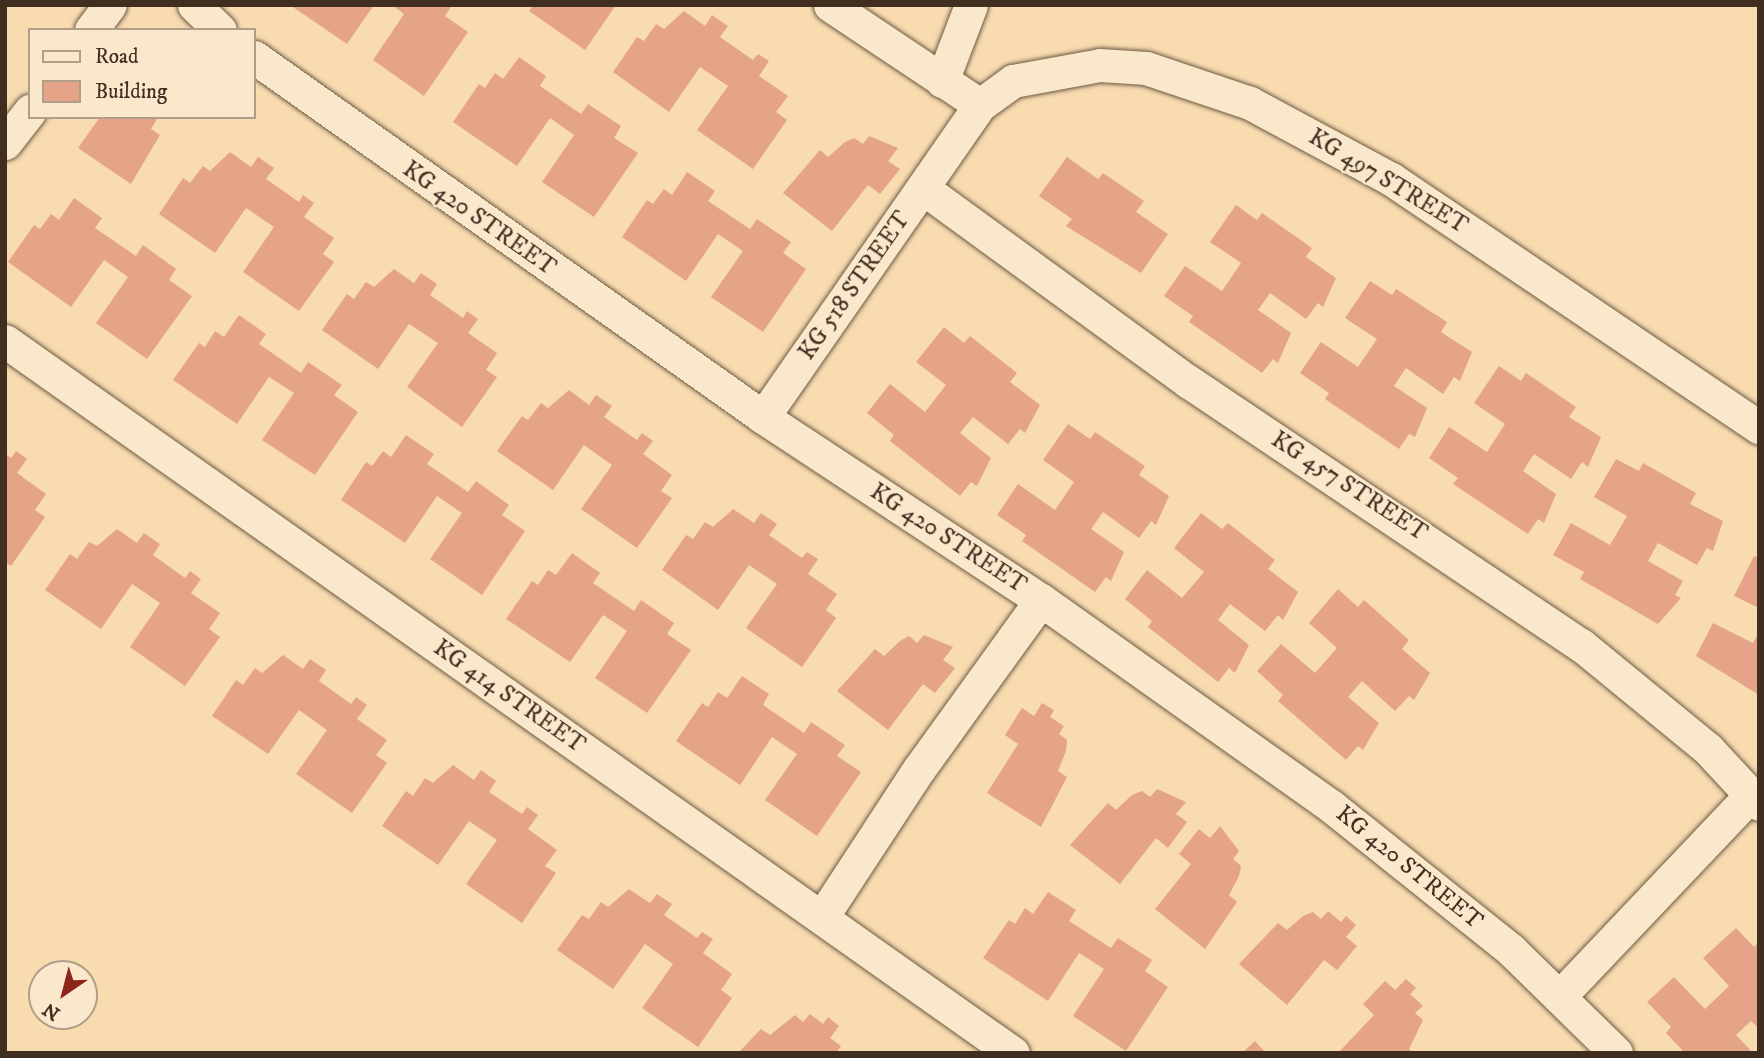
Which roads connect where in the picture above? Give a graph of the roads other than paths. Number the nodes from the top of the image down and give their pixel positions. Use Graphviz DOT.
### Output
graph roads {
  1 [pos="110,5"];
  2 [pos="194,5"];
  3 [pos="830,5"];
  4 [pos="971,5"];
  5 [pos="93,28"];
  6 [pos="218,28"];
  7 [pos="256,58"];
  8 [pos="942,81"];
  9 [pos="981,105"];
  10 [pos="28,114"];
  11 [pos="5,143"];
  12 [pos="923,189"];
  13 [pos="5,341"];
  14 [pos="763,416"];
  15 [pos="1759,427"];
  16 [pos="1041,600"];
  17 [pos="1755,799"];
  18 [pos="822,917"];
  19 [pos="1560,996"];
  20 [pos="1013,1053"];
  21 [pos="1616,1053"];
  1 -- 5 [label="street"];
  2 -- 6 [label="street"];
  3 -- 8 [label="street"];
  4 -- 8 [label="street"];
  7 -- 14 [label="street, KG 420 STREET"];
  8 -- 9 [label="street"];
  9 -- 12 [label="street, KG 518 STREET"];
  9 -- 15 [label="street, KG 497 STREET"];
  10 -- 11 [label="street"];
  12 -- 14 [label="street, KG 518 STREET"];
  12 -- 17 [label="street, KG 457 STREET"];
  13 -- 18 [label="street, KG 414 STREET"];
  14 -- 16 [label="street, KG 420 STREET"];
  16 -- 18 [label="street"];
  16 -- 19 [label="street, KG 420 STREET"];
  17 -- 19 [label="street"];
  18 -- 20 [label="street, KG 414 STREET"];
  19 -- 21 [label="street, KG 420 STREET"];
}
